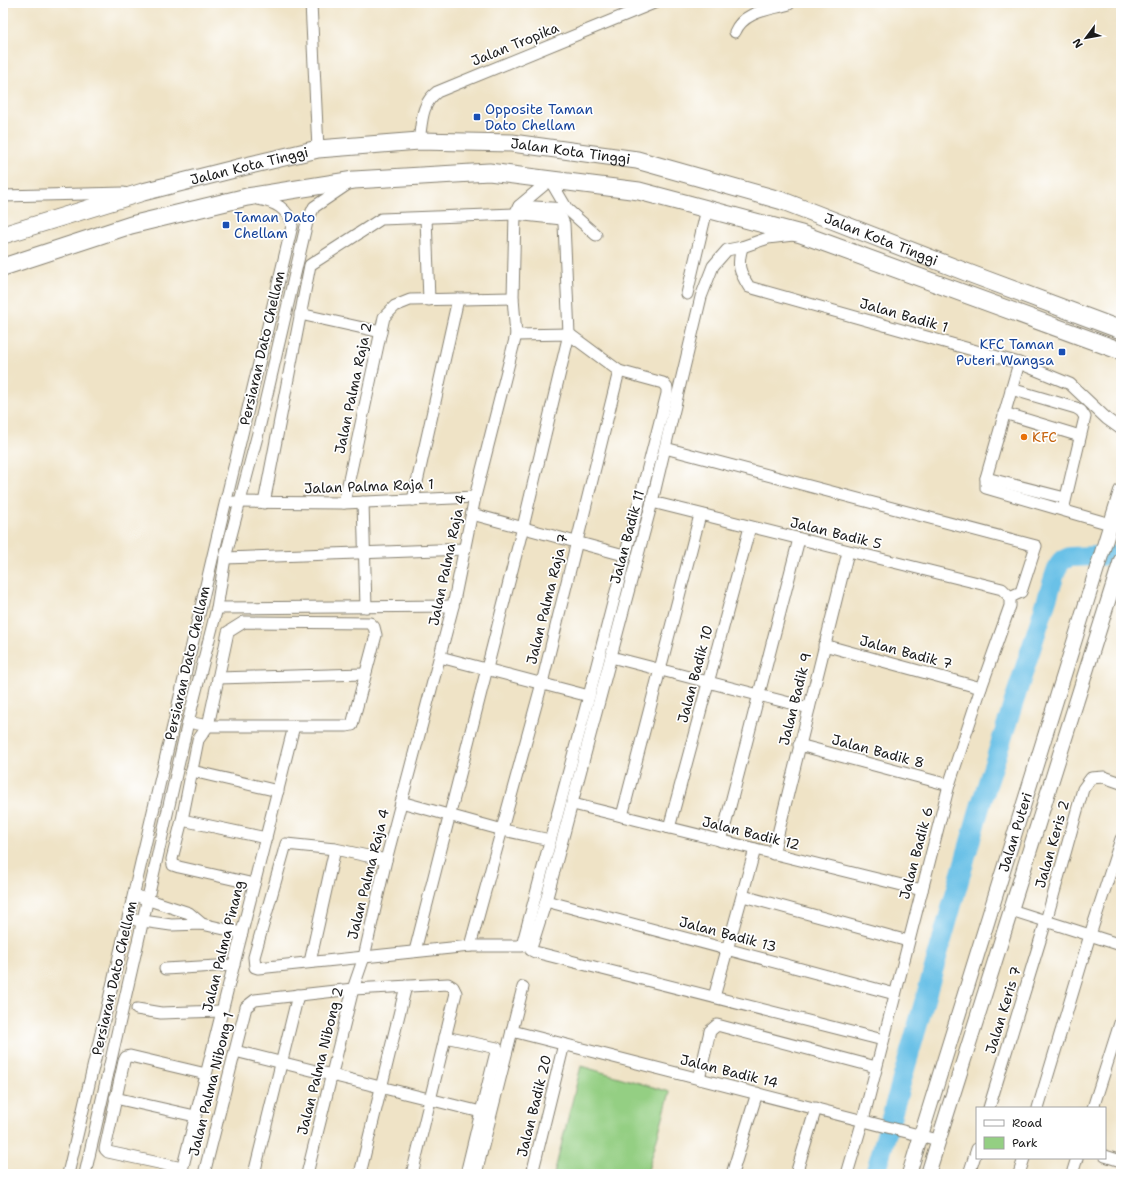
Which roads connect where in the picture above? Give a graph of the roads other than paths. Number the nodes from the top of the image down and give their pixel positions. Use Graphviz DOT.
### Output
graph roads {
  1 [pos="311,3"];
  2 [pos="654,3"];
  3 [pos="789,4"];
  4 [pos="735,32"];
  5 [pos="419,141"];
  6 [pos="318,150"];
  7 [pos="354,180"];
  8 [pos="550,180"];
  9 [pos="143,192"];
  10 [pos="3,196"];
  11 [pos="247,197"];
  12 [pos="567,209"];
  13 [pos="707,209"];
  14 [pos="517,210"];
  15 [pos="426,218"];
  16 [pos="801,234"];
  17 [pos="3,235"];
  18 [pos="596,235"];
  19 [pos="742,247"];
  20 [pos="3,267"];
  21 [pos="687,294"];
  22 [pos="513,298"];
  23 [pos="458,299"];
  24 [pos="429,300"];
  25 [pos="300,314"];
  26 [pos="1121,330"];
  27 [pos="381,332"];
  28 [pos="516,334"];
  29 [pos="569,334"];
  30 [pos="1116,351"];
  31 [pos="1019,363"];
  32 [pos="619,371"];
  33 [pos="1011,390"];
  34 [pos="1004,413"];
  35 [pos="1121,429"];
  36 [pos="1080,436"];
  37 [pos="665,448"];
  38 [pos="986,478"];
  39 [pos="1120,494"];
  40 [pos="476,497"];
  41 [pos="1065,498"];
  42 [pos="413,500"];
  43 [pos="226,501"];
  44 [pos="240,502"];
  45 [pos="363,502"];
  46 [pos="652,502"];
  47 [pos="264,503"];
  48 [pos="344,503"];
  49 [pos="1062,510"];
  50 [pos="472,514"];
  51 [pos="700,515"];
  52 [pos="523,527"];
  53 [pos="750,527"];
  54 [pos="1109,529"];
  55 [pos="799,539"];
  56 [pos="576,541"];
  57 [pos="465,549"];
  58 [pos="363,552"];
  59 [pos="848,552"];
  60 [pos="624,556"];
  61 [pos="225,558"];
  62 [pos="1121,560"];
  63 [pos="1010,597"];
  64 [pos="453,606"];
  65 [pos="366,607"];
  66 [pos="217,608"];
  67 [pos="824,645"];
  68 [pos="440,657"];
  69 [pos="611,657"];
  70 [pos="487,669"];
  71 [pos="660,670"];
  72 [pos="364,674"];
  73 [pos="218,678"];
  74 [pos="709,682"];
  75 [pos="542,683"];
  76 [pos="981,688"];
  77 [pos="758,695"];
  78 [pos="589,696"];
  79 [pos="809,708"];
  80 [pos="188,722"];
  81 [pos="208,726"];
  82 [pos="294,726"];
  83 [pos="799,745"];
  84 [pos="192,771"];
  85 [pos="1030,783"];
  86 [pos="1121,783"];
  87 [pos="950,785"];
  88 [pos="1048,789"];
  89 [pos="278,791"];
  90 [pos="401,802"];
  91 [pos="573,804"];
  92 [pos="450,815"];
  93 [pos="622,816"];
  94 [pos="182,820"];
  95 [pos="669,828"];
  96 [pos="503,830"];
  97 [pos="266,838"];
  98 [pos="1121,839"];
  99 [pos="550,840"];
  100 [pos="720,841"];
  101 [pos="335,849"];
  102 [pos="755,849"];
  103 [pos="773,854"];
  104 [pos="386,860"];
  105 [pos="254,884"];
  106 [pos="922,890"];
  107 [pos="134,896"];
  108 [pos="742,896"];
  109 [pos="148,899"];
  110 [pos="550,903"];
  111 [pos="1011,910"];
  112 [pos="128,919"];
  113 [pos="1046,920"];
  114 [pos="142,922"];
  115 [pos="202,924"];
  116 [pos="242,933"];
  117 [pos="1090,935"];
  118 [pos="908,941"];
  119 [pos="1121,945"];
  120 [pos="470,946"];
  121 [pos="728,950"];
  122 [pos="415,952"];
  123 [pos="364,957"];
  124 [pos="310,962"];
  125 [pos="234,965"];
  126 [pos="165,969"];
  127 [pos="406,986"];
  128 [pos="523,987"];
  129 [pos="353,989"];
  130 [pos="895,994"];
  131 [pos="298,995"];
  132 [pos="714,998"];
  133 [pos="137,1010"];
  134 [pos="221,1011"];
  135 [pos="1121,1020"];
  136 [pos="512,1031"];
  137 [pos="445,1037"];
  138 [pos="883,1040"];
  139 [pos="564,1044"];
  140 [pos="235,1051"];
  141 [pos="281,1062"];
  142 [pos="876,1067"];
  143 [pos="206,1074"];
  144 [pos="332,1075"];
  145 [pos="700,1079"];
  146 [pos="382,1087"];
  147 [pos="757,1094"];
  148 [pos="116,1098"];
  149 [pos="430,1099"];
  150 [pos="989,1107"];
  151 [pos="1038,1107"];
  152 [pos="1093,1107"];
  153 [pos="816,1108"];
  154 [pos="481,1112"];
  155 [pos="196,1116"];
  156 [pos="868,1122"];
  157 [pos="916,1134"];
  158 [pos="938,1140"];
  159 [pos="976,1153"];
  160 [pos="1106,1156"];
  161 [pos="1024,1159"];
  162 [pos="1076,1159"];
  163 [pos="1121,1161"];
  164 [pos="182,1171"];
  165 [pos="68,1174"];
  166 [pos="85,1174"];
  167 [pos="204,1174"];
  168 [pos="254,1174"];
  169 [pos="307,1174"];
  170 [pos="360,1174"];
  171 [pos="412,1174"];
  172 [pos="466,1174"];
  173 [pos="476,1174"];
  174 [pos="532,1174"];
  175 [pos="732,1174"];
  176 [pos="796,1174"];
  177 [pos="847,1174"];
  178 [pos="909,1174"];
  179 [pos="928,1174"];
  180 [pos="970,1174"];
  181 [pos="1019,1174"];
  182 [pos="1072,1174"];
  1 -- 6 [label="street"];
  2 -- 5 [label="street, Jalan Tropika"];
  3 -- 4 [label="street"];
  5 -- 6 [label="highway, Jalan Kota Tinggi"];
  5 -- 26 [label="highway, Jalan Kota Tinggi"];
  6 -- 9 [label="highway, Jalan Kota Tinggi"];
  7 -- 8 [label="highway, Jalan Kota Tinggi"];
  7 -- 11 [label="highway, Jalan Kota Tinggi"];
  7 -- 44 [label="street, Persiaran Dato Chellam"];
  8 -- 12 [label="street"];
  8 -- 13 [label="highway, Jalan Kota Tinggi"];
  8 -- 14 [label="street"];
  9 -- 10 [label="street"];
  9 -- 17 [label="highway, Jalan Kota Tinggi"];
  11 -- 20 [label="highway, Jalan Kota Tinggi"];
  11 -- 43 [label="street, Persiaran Dato Chellam"];
  12 -- 14 [label="street"];
  12 -- 18 [label="street"];
  13 -- 16 [label="highway, Jalan Kota Tinggi"];
  13 -- 21 [label="street"];
  14 -- 15 [label="street"];
  14 -- 22 [label="street, Jalan Palma Raja 4"];
  14 -- 29 [label="street"];
  15 -- 24 [label="street"];
  15 -- 25 [label="street"];
  16 -- 19 [label="street, Jalan Badik 11"];
  16 -- 30 [label="highway, Jalan Kota Tinggi"];
  19 -- 31 [label="street, Jalan Badik 1"];
  19 -- 37 [label="street, Jalan Badik 11"];
  22 -- 23 [label="street, Jalan Palma Raja 2"];
  22 -- 28 [label="street, Jalan Palma Raja 4"];
  23 -- 24 [label="street, Jalan Palma Raja 2"];
  23 -- 42 [label="street"];
  24 -- 27 [label="street, Jalan Palma Raja 2"];
  25 -- 27 [label="street"];
  25 -- 47 [label="street"];
  27 -- 48 [label="street, Jalan Palma Raja 2"];
  28 -- 29 [label="street"];
  28 -- 40 [label="street, Jalan Palma Raja 4"];
  29 -- 32 [label="street"];
  29 -- 52 [label="street"];
  31 -- 33 [label="street"];
  31 -- 35 [label="street, Jalan Badik 1"];
  32 -- 56 [label="street, Jalan Palma Raja 7"];
  32 -- 60 [label="street"];
  33 -- 34 [label="street"];
  33 -- 36 [label="street"];
  34 -- 36 [label="street"];
  34 -- 38 [label="street"];
  36 -- 41 [label="street"];
  37 -- 46 [label="street, Jalan Badik 11"];
  37 -- 63 [label="street"];
  38 -- 41 [label="street"];
  38 -- 49 [label="street"];
  39 -- 54 [label="main road, Jalan Puteri"];
  40 -- 42 [label="street, Jalan Palma Raja 1"];
  40 -- 50 [label="street, Jalan Palma Raja 4"];
  41 -- 49 [label="street"];
  42 -- 45 [label="street, Jalan Palma Raja 1"];
  43 -- 44 [label="street, Jalan Palma Raja 1"];
  43 -- 107 [label="street, Persiaran Dato Chellam"];
  44 -- 47 [label="street, Jalan Palma Raja 1"];
  44 -- 61 [label="street, Persiaran Dato Chellam"];
  45 -- 48 [label="street, Jalan Palma Raja 1"];
  45 -- 58 [label="street"];
  46 -- 51 [label="street, Jalan Badik 5"];
  46 -- 69 [label="street, Jalan Badik 11"];
  47 -- 48 [label="street, Jalan Palma Raja 1"];
  49 -- 54 [label="street"];
  50 -- 52 [label="street"];
  50 -- 57 [label="street, Jalan Palma Raja 4"];
  51 -- 53 [label="street, Jalan Badik 5"];
  51 -- 71 [label="street"];
  52 -- 56 [label="street"];
  52 -- 70 [label="street"];
  53 -- 55 [label="street, Jalan Badik 5"];
  53 -- 74 [label="street, Jalan Badik 10"];
  54 -- 85 [label="main road, Jalan Puteri"];
  55 -- 59 [label="street, Jalan Badik 5"];
  55 -- 77 [label="street"];
  56 -- 60 [label="street"];
  56 -- 75 [label="street, Jalan Palma Raja 7"];
  57 -- 58 [label="street"];
  57 -- 64 [label="street, Jalan Palma Raja 4"];
  58 -- 61 [label="street"];
  58 -- 65 [label="street"];
  59 -- 63 [label="street, Jalan Badik 5"];
  59 -- 67 [label="street, Jalan Badik 9"];
  60 -- 78 [label="street"];
  61 -- 66 [label="street, Persiaran Dato Chellam"];
  62 -- 88 [label="main road, Jalan Puteri"];
  63 -- 76 [label="street, Jalan Badik 6"];
  64 -- 65 [label="street"];
  64 -- 68 [label="street, Jalan Palma Raja 4"];
  65 -- 66 [label="street"];
  66 -- 80 [label="street, Persiaran Dato Chellam"];
  67 -- 76 [label="street, Jalan Badik 7"];
  67 -- 79 [label="street, Jalan Badik 9"];
  68 -- 70 [label="street"];
  68 -- 90 [label="street, Jalan Palma Raja 4"];
  69 -- 71 [label="street"];
  69 -- 91 [label="street, Jalan Badik 11"];
  70 -- 75 [label="street"];
  70 -- 92 [label="street"];
  71 -- 74 [label="street"];
  71 -- 93 [label="street"];
  72 -- 73 [label="street"];
  72 -- 73 [label="street"];
  72 -- 82 [label="street"];
  73 -- 81 [label="street"];
  74 -- 77 [label="street"];
  74 -- 95 [label="street, Jalan Badik 10"];
  75 -- 78 [label="street"];
  75 -- 96 [label="street, Jalan Palma Raja 7"];
  76 -- 87 [label="street, Jalan Badik 6"];
  77 -- 79 [label="street"];
  77 -- 100 [label="street"];
  78 -- 99 [label="street"];
  79 -- 83 [label="street, Jalan Badik 9"];
  80 -- 81 [label="street"];
  80 -- 109 [label="street, Persiaran Dato Chellam"];
  81 -- 82 [label="street"];
  81 -- 84 [label="street"];
  82 -- 89 [label="street, Jalan Palma Pinang"];
  83 -- 87 [label="street, Jalan Badik 8"];
  83 -- 103 [label="street, Jalan Badik 9"];
  84 -- 89 [label="street"];
  84 -- 94 [label="street"];
  85 -- 88 [label="main road"];
  85 -- 157 [label="main road, Jalan Puteri"];
  86 -- 113 [label="street, Jalan Keris 2"];
  87 -- 106 [label="street, Jalan Badik 6"];
  88 -- 111 [label="main road, Jalan Puteri"];
  89 -- 97 [label="street, Jalan Palma Pinang"];
  90 -- 92 [label="street"];
  90 -- 104 [label="street, Jalan Palma Raja 4"];
  91 -- 93 [label="street, Jalan Badik 12"];
  91 -- 110 [label="street, Jalan Badik 11"];
  92 -- 96 [label="street"];
  92 -- 122 [label="street"];
  93 -- 95 [label="street, Jalan Badik 12"];
  94 -- 97 [label="street"];
  94 -- 105 [label="street"];
  95 -- 100 [label="street, Jalan Badik 12"];
  96 -- 99 [label="street"];
  96 -- 120 [label="street, Jalan Palma Raja 7"];
  97 -- 105 [label="street, Jalan Palma Pinang"];
  98 -- 117 [label="street"];
  99 -- 120 [label="street"];
  100 -- 102 [label="street, Jalan Badik 12"];
  101 -- 104 [label="street"];
  101 -- 124 [label="street"];
  101 -- 124 [label="street"];
  102 -- 103 [label="street, Jalan Badik 12"];
  102 -- 108 [label="street"];
  103 -- 106 [label="street, Jalan Badik 12"];
  104 -- 123 [label="street, Jalan Palma Raja 4"];
  105 -- 116 [label="street, Jalan Palma Pinang"];
  106 -- 118 [label="street, Jalan Badik 6"];
  107 -- 109 [label="street"];
  107 -- 112 [label="street, Persiaran Dato Chellam"];
  108 -- 118 [label="street"];
  108 -- 121 [label="street"];
  109 -- 114 [label="street, Persiaran Dato Chellam"];
  109 -- 115 [label="street"];
  110 -- 121 [label="street, Jalan Badik 13"];
  110 -- 132 [label="street, Jalan Badik 11"];
  111 -- 113 [label="street"];
  111 -- 158 [label="main road, Jalan Puteri"];
  112 -- 114 [label="street"];
  112 -- 165 [label="street, Persiaran Dato Chellam"];
  113 -- 117 [label="street"];
  113 -- 150 [label="street, Jalan Keris 7"];
  114 -- 115 [label="street"];
  114 -- 166 [label="street, Persiaran Dato Chellam"];
  115 -- 116 [label="street"];
  116 -- 125 [label="street, Jalan Palma Pinang"];
  117 -- 119 [label="street"];
  117 -- 151 [label="street"];
  118 -- 130 [label="street, Jalan Badik 6"];
  120 -- 122 [label="street"];
  121 -- 130 [label="street, Jalan Badik 13"];
  121 -- 132 [label="street"];
  122 -- 123 [label="street"];
  123 -- 124 [label="street"];
  123 -- 129 [label="street, Jalan Palma Nibong 2"];
  125 -- 126 [label="street"];
  125 -- 134 [label="street, Jalan Palma Pinang"];
  127 -- 129 [label="street"];
  127 -- 137 [label="street"];
  127 -- 146 [label="street"];
  128 -- 136 [label="street"];
  129 -- 131 [label="street"];
  129 -- 144 [label="street, Jalan Palma Nibong 2"];
  130 -- 138 [label="street, Jalan Badik 6"];
  131 -- 140 [label="street, Jalan Palma Nibong 1"];
  131 -- 141 [label="street"];
  132 -- 138 [label="street"];
  133 -- 134 [label="street"];
  134 -- 143 [label="street, Jalan Palma Pinang"];
  135 -- 152 [label="street"];
  136 -- 139 [label="street, Jalan Badik 14"];
  136 -- 173 [label="street"];
  137 -- 149 [label="street"];
  137 -- 154 [label="street"];
  138 -- 142 [label="street, Jalan Badik 6"];
  139 -- 145 [label="street, Jalan Badik 14"];
  139 -- 174 [label="street, Jalan Badik 20"];
  140 -- 141 [label="street"];
  140 -- 167 [label="street, Jalan Palma Nibong 1"];
  141 -- 144 [label="street"];
  141 -- 168 [label="street"];
  142 -- 145 [label="street"];
  142 -- 156 [label="street, Jalan Badik 6"];
  143 -- 148 [label="street"];
  143 -- 155 [label="street, Jalan Palma Pinang"];
  144 -- 146 [label="street"];
  144 -- 169 [label="street, Jalan Palma Nibong 2"];
  145 -- 147 [label="street, Jalan Badik 14"];
  146 -- 149 [label="street"];
  146 -- 170 [label="street"];
  147 -- 153 [label="street, Jalan Badik 14"];
  147 -- 175 [label="street"];
  148 -- 155 [label="street"];
  148 -- 164 [label="street"];
  149 -- 154 [label="street"];
  149 -- 171 [label="street"];
  153 -- 156 [label="street, Jalan Badik 14"];
  153 -- 176 [label="street"];
  154 -- 172 [label="street"];
  155 -- 164 [label="street, Jalan Palma Pinang"];
  156 -- 157 [label="street, Jalan Badik 14"];
  156 -- 177 [label="street, Jalan Badik 6"];
  157 -- 158 [label="street, Jalan Badik 14"];
  157 -- 178 [label="main road, Jalan Puteri"];
  158 -- 179 [label="main road, Jalan Puteri"];
  159 -- 180 [label="street"];
  160 -- 163 [label="street"];
  161 -- 181 [label="street"];
  162 -- 182 [label="street"];
}
